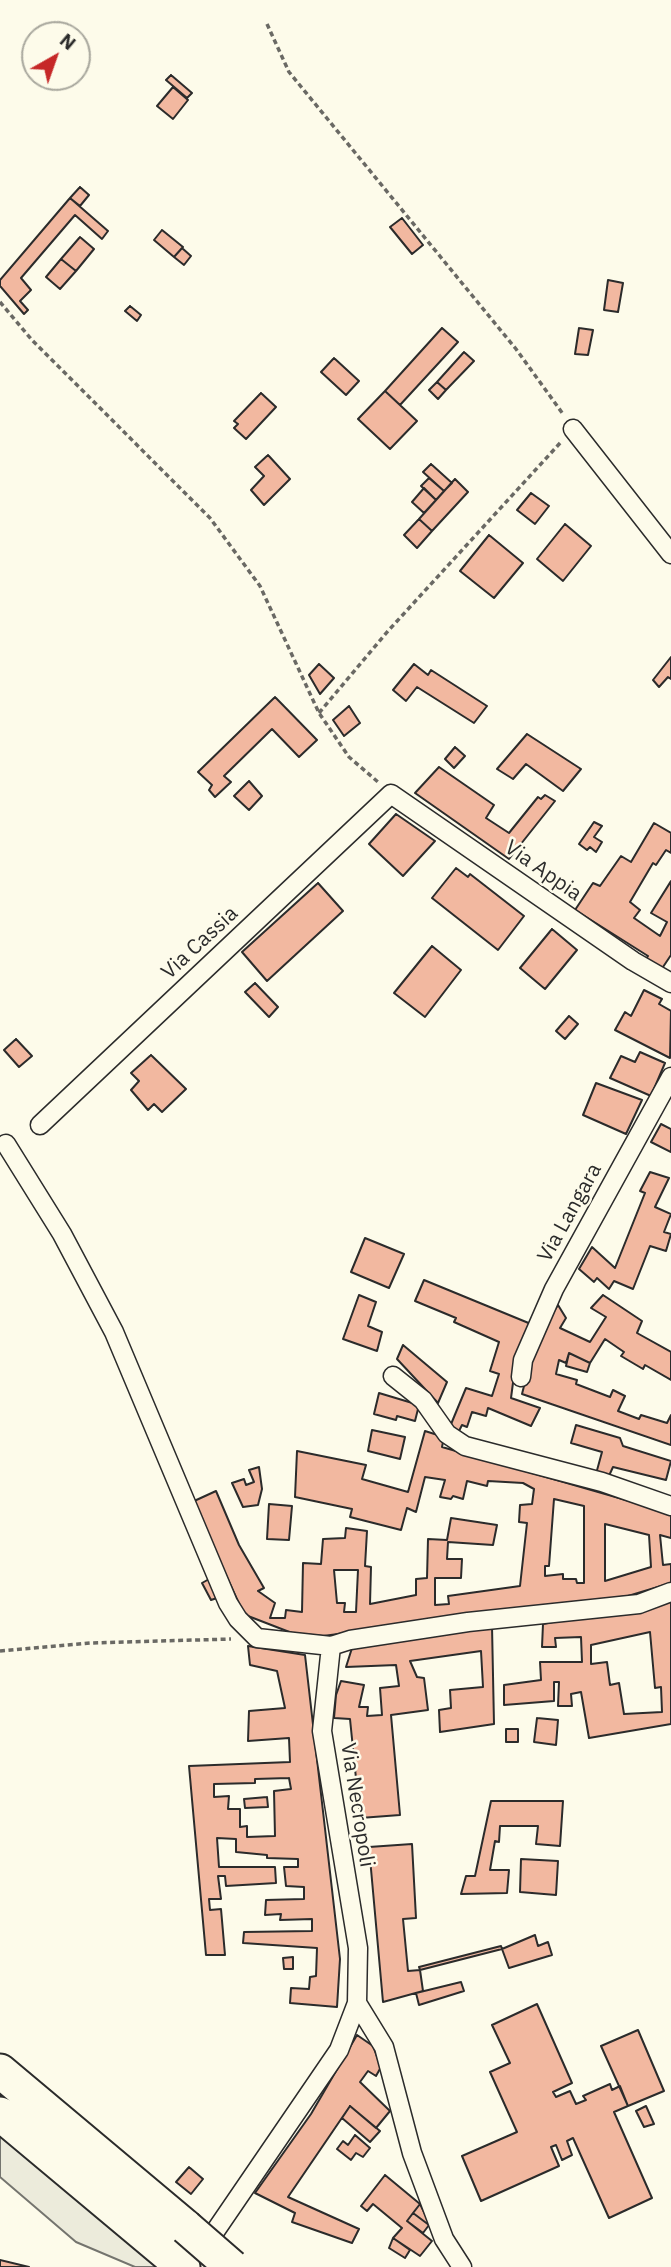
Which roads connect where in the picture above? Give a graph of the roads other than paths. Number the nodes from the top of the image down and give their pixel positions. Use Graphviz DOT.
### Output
graph roads {
  1 [pos="573,429"];
  2 [pos="671,554"];
  3 [pos="391,793"];
  4 [pos="671,984"];
  5 [pos="671,1077"];
  6 [pos="40,1125"];
  7 [pos="6,1144"];
  8 [pos="393,1376"];
  9 [pos="521,1377"];
  10 [pos="671,1506"];
  11 [pos="671,1592"];
  12 [pos="331,1646"];
  13 [pos="357,2003"];
  14 [pos="0,2071"];
  15 [pos="0,2114"];
  16 [pos="180,2262"];
  17 [pos="232,2267"];
  18 [pos="461,2267"];
  1 -- 2 [label="street"];
  3 -- 4 [label="street, Via Appia"];
  3 -- 6 [label="street, Via Cassia"];
  5 -- 9 [label="street, Via Langara"];
  7 -- 12 [label="street"];
  8 -- 10 [label="street"];
  11 -- 12 [label="street"];
  12 -- 13 [label="street, Via Necropoli"];
  13 -- 16 [label="street, Via Necropoli"];
  13 -- 18 [label="street"];
  14 -- 17 [label="highway, bridge"];
  15 -- 16 [label="highway"];
}
